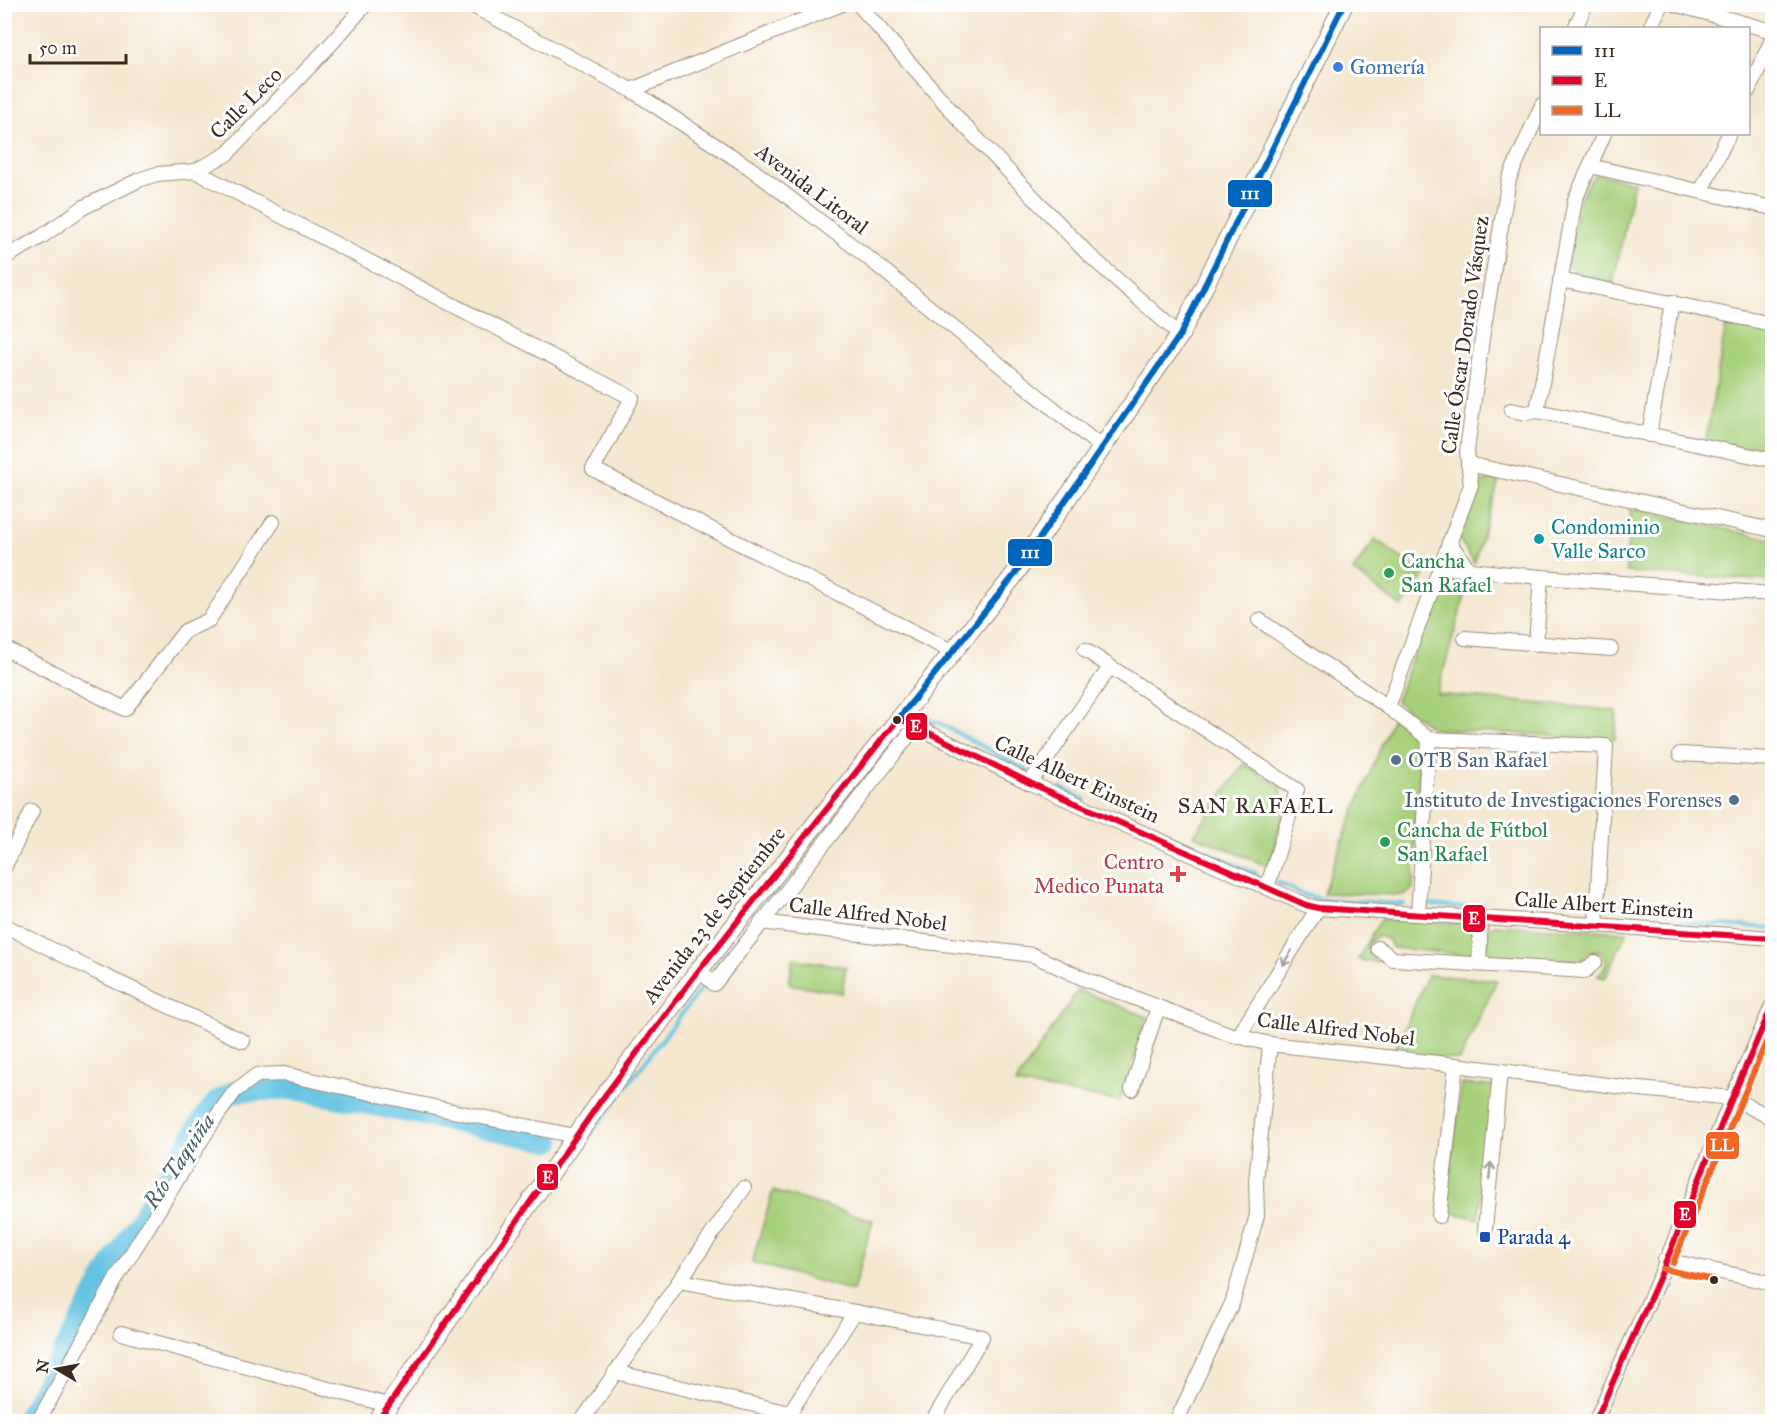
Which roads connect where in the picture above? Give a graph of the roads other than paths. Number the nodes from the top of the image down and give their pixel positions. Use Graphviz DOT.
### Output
graph roads {
  1 [pos="366,4"];
  2 [pos="469,4"];
  3 [pos="842,4"];
  4 [pos="858,4"];
  5 [pos="1344,4"];
  6 [pos="1586,4"];
  7 [pos="1661,4"];
  8 [pos="1674,4"];
  9 [pos="1575,27"];
  10 [pos="1650,27"];
  11 [pos="1773,31"];
  12 [pos="1773,40"];
  13 [pos="1750,89"];
  14 [pos="631,90"];
  15 [pos="1540,109"];
  16 [pos="1604,135"];
  17 [pos="1729,135"];
  18 [pos="1590,166"];
  19 [pos="195,171"];
  20 [pos="1701,191"];
  21 [pos="1773,208"];
  22 [pos="4,258"];
  23 [pos="1560,280"];
  24 [pos="1672,302"];
  25 [pos="1773,324"];
  26 [pos="1180,335"];
  27 [pos="1511,410"];
  28 [pos="1537,411"];
  29 [pos="1649,435"];
  30 [pos="1102,448"];
  31 [pos="1773,460"];
  32 [pos="1468,464"];
  33 [pos="273,522"];
  34 [pos="1773,530"];
  35 [pos="1449,542"];
  36 [pos="1440,567"];
  37 [pos="1470,570"];
  38 [pos="1541,577"];
  39 [pos="1773,594"];
  40 [pos="1259,620"];
  41 [pos="1465,638"];
  42 [pos="1536,644"];
  43 [pos="4,648"];
  44 [pos="1611,649"];
  45 [pos="1085,650"];
  46 [pos="953,652"];
  47 [pos="1110,667"];
  48 [pos="1388,706"];
  49 [pos="899,718"];
  50 [pos="916,726"];
  51 [pos="1429,740"];
  52 [pos="1680,754"];
  53 [pos="1773,759"];
  54 [pos="1030,783"];
  55 [pos="32,811"];
  56 [pos="4,868"];
  57 [pos="1267,888"];
  58 [pos="1318,908"];
  59 [pos="1418,914"];
  60 [pos="1481,918"];
  61 [pos="761,922"];
  62 [pos="4,925"];
  63 [pos="1596,925"];
  64 [pos="1773,938"];
  65 [pos="1378,948"];
  66 [pos="1595,962"];
  67 [pos="1479,964"];
  68 [pos="699,970"];
  69 [pos="1773,1006"];
  70 [pos="1158,1007"];
  71 [pos="1238,1036"];
  72 [pos="243,1041"];
  73 [pos="1270,1044"];
  74 [pos="1456,1065"];
  75 [pos="1500,1072"];
  76 [pos="1132,1089"];
  77 [pos="1732,1098"];
  78 [pos="1773,1118"];
  79 [pos="575,1136"];
  80 [pos="744,1188"];
  81 [pos="1439,1216"];
  82 [pos="1485,1229"];
  83 [pos="1665,1260"];
  84 [pos="679,1281"];
  85 [pos="1773,1283"];
  86 [pos="855,1312"];
  87 [pos="122,1333"];
  88 [pos="615,1372"];
  89 [pos="388,1405"];
  90 [pos="786,1417"];
  91 [pos="38,1422"];
  92 [pos="377,1422"];
  93 [pos="581,1422"];
  94 [pos="932,1422"];
  95 [pos="1176,1422"];
  96 [pos="1595,1422"];
  1 -- 19 [label="street, Calle Leco"];
  2 -- 14 [label="street, Avenida Litoral"];
  3 -- 14 [label="street"];
  4 -- 26 [label="street"];
  5 -- 26 [label="main road, Avenida 23 de Septiembre"];
  6 -- 9 [label="street"];
  7 -- 10 [label="street"];
  8 -- 11 [label="street"];
  12 -- 13 [label="street"];
  14 -- 30 [label="street, Avenida Litoral"];
  15 -- 32 [label="street, Calle Óscar Dorado Vásquez"];
  16 -- 18 [label="street"];
  17 -- 20 [label="street"];
  18 -- 20 [label="street"];
  18 -- 23 [label="street"];
  19 -- 22 [label="street, Calle Leco"];
  19 -- 46 [label="street"];
  20 -- 21 [label="street"];
  23 -- 24 [label="street"];
  23 -- 28 [label="street"];
  24 -- 25 [label="street"];
  24 -- 29 [label="street"];
  26 -- 30 [label="main road, Avenida 23 de Septiembre"];
  27 -- 28 [label="street"];
  28 -- 29 [label="street"];
  29 -- 31 [label="street"];
  30 -- 46 [label="main road, Avenida 23 de Septiembre"];
  32 -- 34 [label="street"];
  32 -- 35 [label="street, Calle Óscar Dorado Vásquez"];
  33 -- 43 [label="street"];
  35 -- 36 [label="street, Calle Óscar Dorado Vásquez"];
  35 -- 37 [label="street"];
  36 -- 37 [label="street"];
  36 -- 48 [label="street, Calle Óscar Dorado Vásquez"];
  37 -- 38 [label="street"];
  38 -- 39 [label="street"];
  38 -- 42 [label="street"];
  40 -- 48 [label="street"];
  41 -- 42 [label="street"];
  42 -- 44 [label="street"];
  45 -- 47 [label="street"];
  46 -- 49 [label="main road, Avenida 23 de Septiembre"];
  47 -- 54 [label="street"];
  47 -- 57 [label="street"];
  48 -- 51 [label="street"];
  49 -- 50 [label="street, Calle Albert Einstein"];
  49 -- 68 [label="main road, Avenida 23 de Septiembre"];
  50 -- 54 [label="street, Calle Albert Einstein"];
  50 -- 61 [label="street"];
  51 -- 59 [label="street"];
  51 -- 63 [label="street"];
  52 -- 53 [label="street"];
  54 -- 57 [label="street, Calle Albert Einstein"];
  55 -- 56 [label="street"];
  57 -- 58 [label="street, Calle Albert Einstein"];
  58 -- 59 [label="street, Calle Albert Einstein"];
  58 -- 71 [label="street, one-way"];
  59 -- 60 [label="street, Calle Albert Einstein"];
  60 -- 63 [label="street, Calle Albert Einstein"];
  60 -- 67 [label="street"];
  61 -- 68 [label="street"];
  61 -- 70 [label="street, Calle Alfred Nobel"];
  62 -- 72 [label="street"];
  63 -- 64 [label="street, Calle Albert Einstein"];
  65 -- 67 [label="street"];
  66 -- 67 [label="street"];
  68 -- 79 [label="main road, Avenida 23 de Septiembre"];
  69 -- 77 [label="street"];
  70 -- 71 [label="street, Calle Alfred Nobel"];
  70 -- 76 [label="street"];
  71 -- 73 [label="street, Calle Alfred Nobel"];
  73 -- 74 [label="street, Calle Alfred Nobel"];
  73 -- 95 [label="street"];
  74 -- 75 [label="street, Calle Alfred Nobel"];
  74 -- 81 [label="street"];
  75 -- 77 [label="street, Calle Alfred Nobel"];
  82 -- 75 [label="street, one-way"];
  77 -- 78 [label="street, Calle Alfred Nobel"];
  77 -- 83 [label="street"];
  79 -- 89 [label="main road, Avenida 23 de Septiembre"];
  79 -- 91 [label="street"];
  80 -- 84 [label="street"];
  83 -- 85 [label="street"];
  83 -- 96 [label="street"];
  84 -- 86 [label="street"];
  84 -- 88 [label="street"];
  86 -- 90 [label="street"];
  86 -- 94 [label="street"];
  87 -- 89 [label="street"];
  88 -- 90 [label="street"];
  88 -- 93 [label="street"];
  89 -- 92 [label="main road, Avenida 23 de Septiembre"];
}
